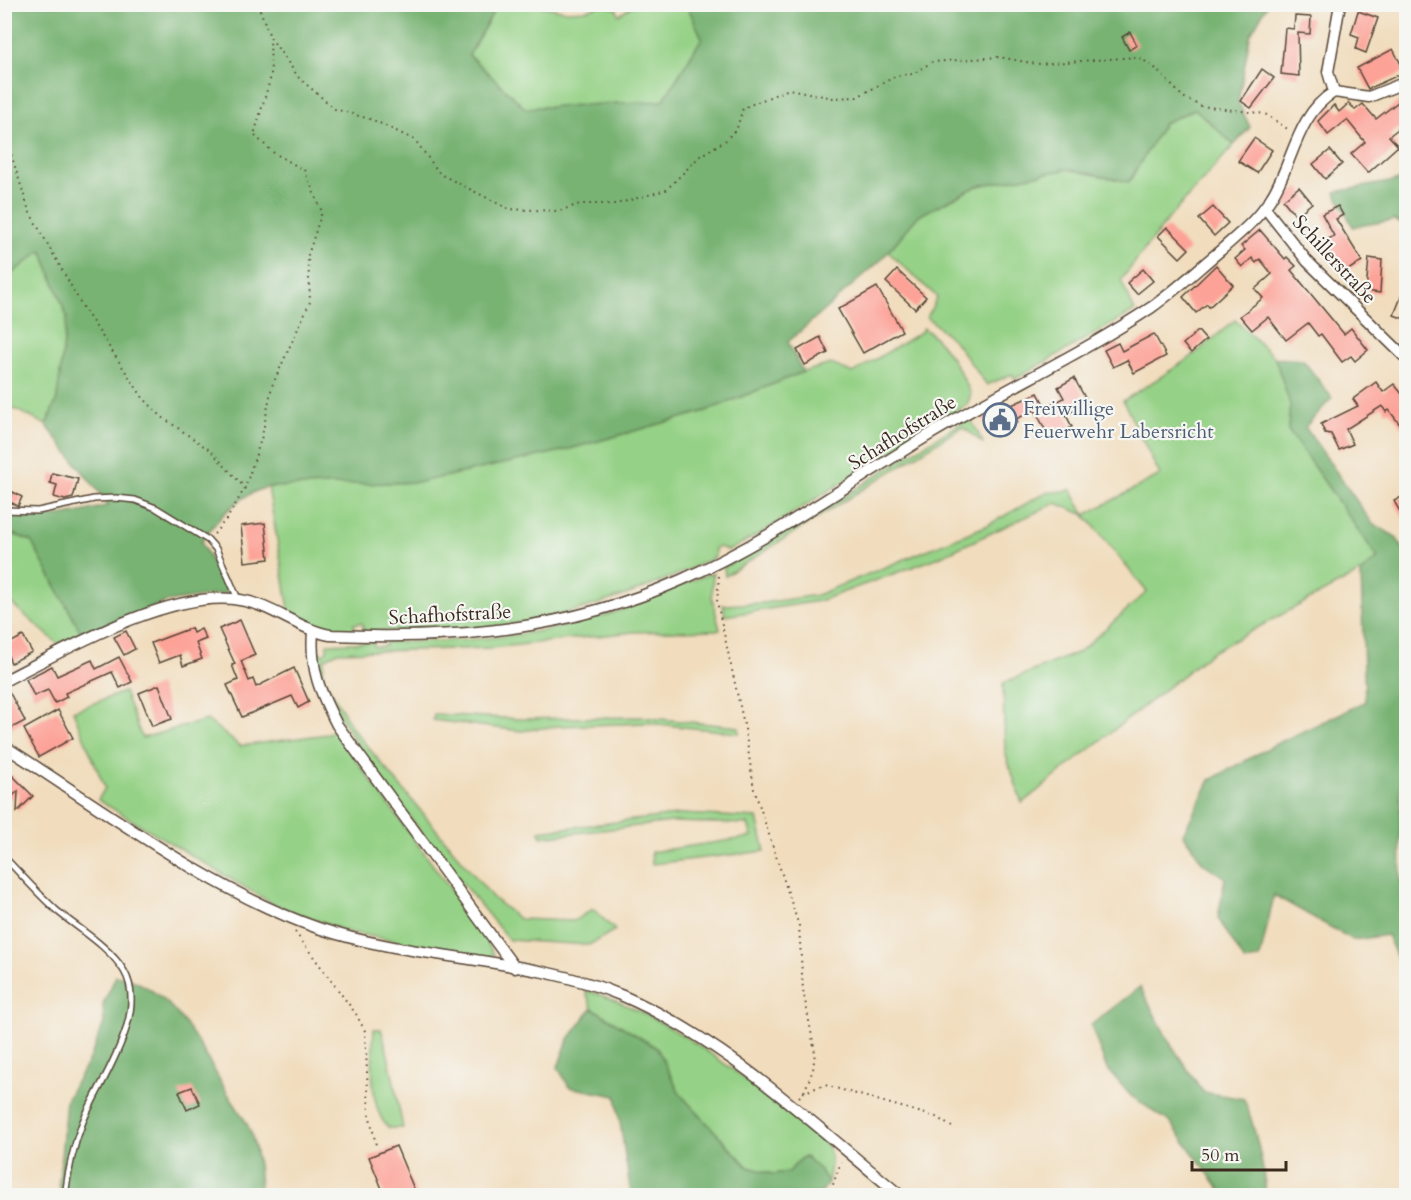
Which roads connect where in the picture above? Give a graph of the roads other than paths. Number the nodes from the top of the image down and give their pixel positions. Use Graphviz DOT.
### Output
graph roads {
  1 [pos="1341,6"];
  2 [pos="1407,82"];
  3 [pos="1334,92"];
  4 [pos="1265,208"];
  5 [pos="1407,358"];
  6 [pos="4,510"];
  7 [pos="238,599"];
  8 [pos="313,632"];
  9 [pos="4,681"];
  10 [pos="4,746"];
  11 [pos="4,857"];
  12 [pos="515,968"];
  13 [pos="65,1196"];
  14 [pos="901,1196"];
  1 -- 3 [label="street"];
  2 -- 3 [label="street"];
  3 -- 4 [label="street, Schafhofstraße"];
  4 -- 5 [label="street, Schillerstraße"];
  4 -- 8 [label="street, Schafhofstraße"];
  6 -- 7 [label="lane"];
  7 -- 8 [label="street"];
  7 -- 9 [label="street"];
  8 -- 12 [label="street"];
  10 -- 12 [label="street"];
  11 -- 13 [label="lane"];
  12 -- 14 [label="street"];
}
